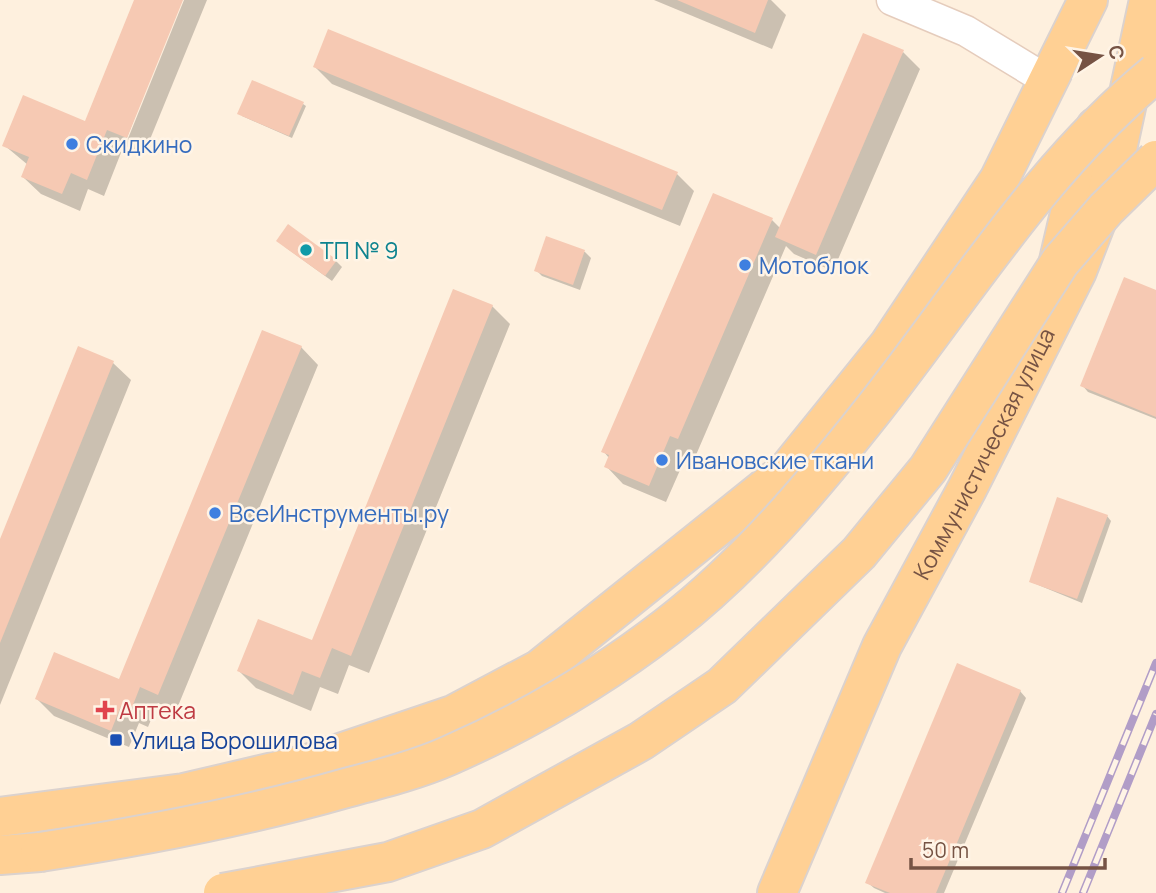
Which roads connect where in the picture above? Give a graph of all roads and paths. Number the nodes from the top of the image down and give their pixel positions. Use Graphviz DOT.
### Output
graph roads {
  1 [pos="892,0"];
  2 [pos="1088,0"];
  3 [pos="1143,0"];
  4 [pos="1149,0"];
  5 [pos="1156,73"];
  6 [pos="1050,82"];
  7 [pos="1027,127"];
  8 [pos="1156,160"];
  9 [pos="1080,170"];
  10 [pos="1027,370"];
  11 [pos="0,817"];
  12 [pos="0,855"];
  13 [pos="223,893"];
  14 [pos="777,893"];
  1 -- 6 [label="street"];
  2 -- 6 [label="main road"];
  3 -- 9 [label="main road"];
  4 -- 10 [label="main road, Коммунистическая улица"];
  5 -- 12 [label="main road, bridge"];
  6 -- 7 [label="main road"];
  7 -- 9 [label="main road"];
  7 -- 11 [label="main road"];
  8 -- 13 [label="main road, bridge"];
  9 -- 10 [label="main road"];
  10 -- 14 [label="main road, Коммунистическая улица"];
}
